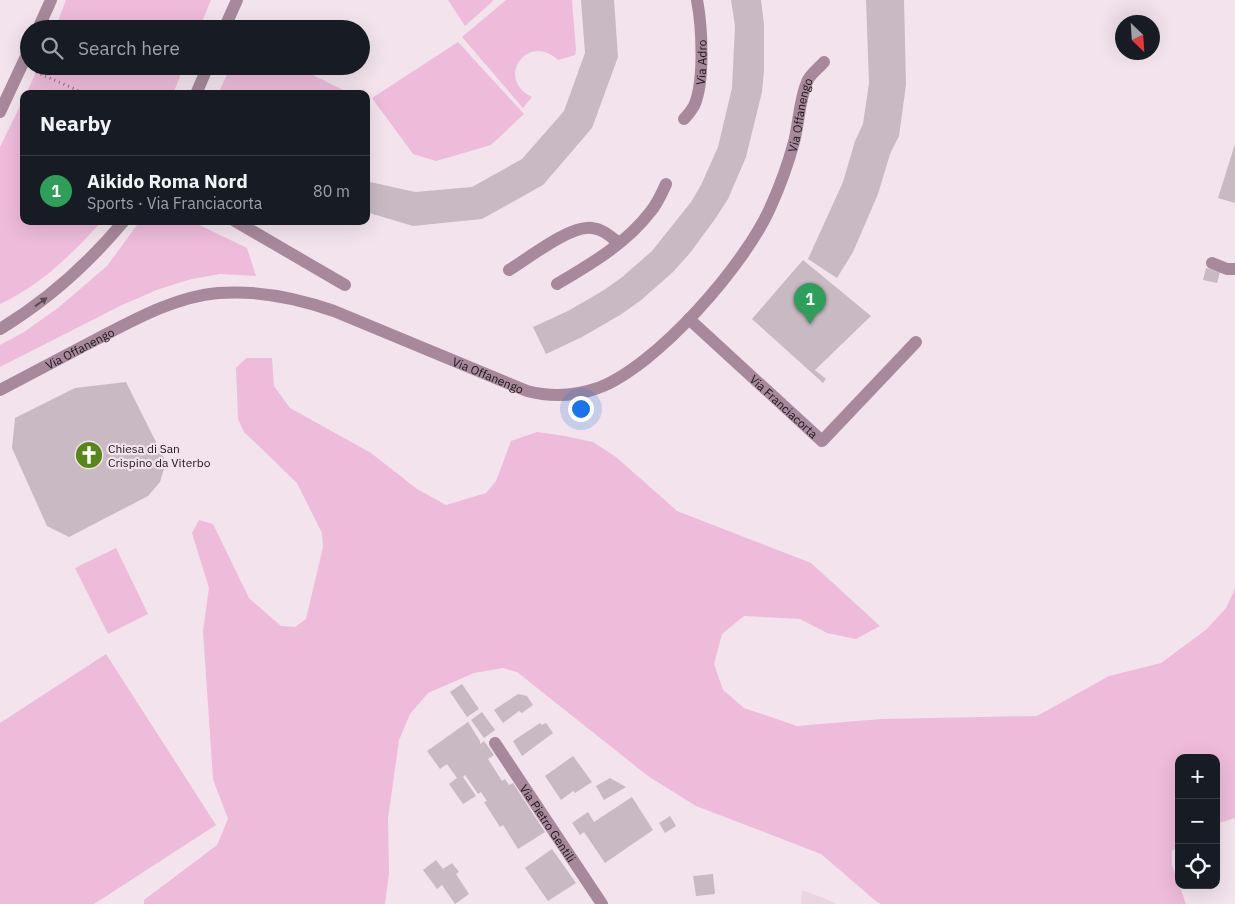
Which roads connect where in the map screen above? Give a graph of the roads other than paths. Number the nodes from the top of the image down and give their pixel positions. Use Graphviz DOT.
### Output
graph roads {
  1 [pos="51,0"];
  2 [pos="237,0"];
  3 [pos="697,0"];
  4 [pos="42,20"];
  5 [pos="228,20"];
  6 [pos="824,62"];
  7 [pos="20,68"];
  8 [pos="204,75"];
  9 [pos="198,90"];
  10 [pos="0,112"];
  11 [pos="684,119"];
  12 [pos="666,184"];
  13 [pos="121,225"];
  14 [pos="242,225"];
  15 [pos="619,243"];
  16 [pos="1212,263"];
  17 [pos="1235,269"];
  18 [pos="509,270"];
  19 [pos="557,284"];
  20 [pos="345,285"];
  21 [pos="689,319"];
  22 [pos="0,329"];
  23 [pos="916,342"];
  24 [pos="0,390"];
  25 [pos="495,743"];
  26 [pos="602,904"];
  1 -- 4 [label="street"];
  2 -- 5 [label="street"];
  3 -- 11 [label="street, Via Adro"];
  6 -- 21 [label="street, Via Offanengo"];
  7 -- 10 [label="street"];
  8 -- 9 [label="street"];
  12 -- 15 [label="street"];
  22 -- 13 [label="street, one-way"];
  14 -- 20 [label="street"];
  15 -- 18 [label="street"];
  15 -- 19 [label="street"];
  16 -- 17 [label="street"];
  21 -- 23 [label="street, Via Franciacorta"];
  21 -- 24 [label="street, Via Offanengo"];
  25 -- 26 [label="street, Via Pietro Gentili"];
}
